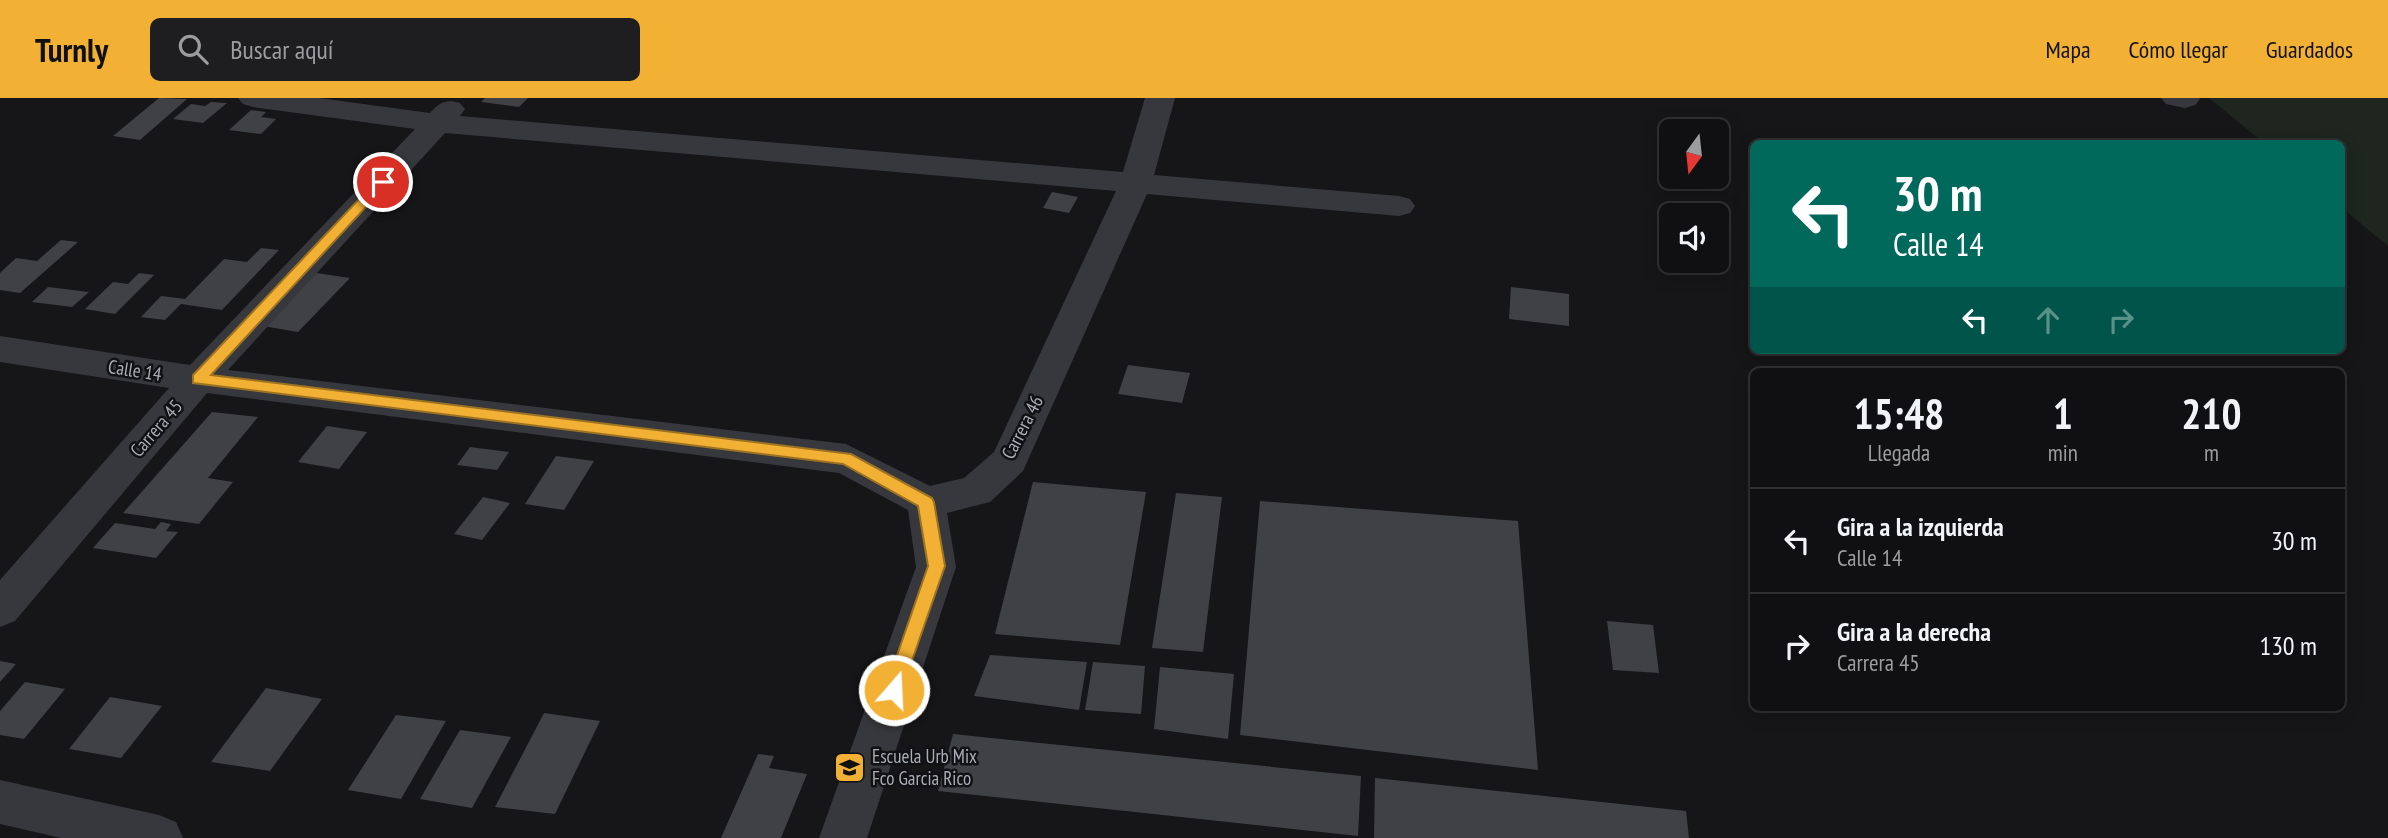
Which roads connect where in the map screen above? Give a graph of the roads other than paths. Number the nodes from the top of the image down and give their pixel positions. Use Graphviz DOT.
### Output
graph roads {
  1 [pos="253,98"];
  2 [pos="1160,98"];
  3 [pos="449,111"];
  4 [pos="1135,184"];
  5 [pos="1399,206"];
  6 [pos="0,349"];
  7 [pos="198,379"];
  8 [pos="926,502"];
  9 [pos="0,609"];
  10 [pos="0,802"];
  11 [pos="159,838"];
  12 [pos="843,838"];
  1 -- 3 [label="street"];
  2 -- 4 [label="street, Carrera 46"];
  3 -- 4 [label="street"];
  3 -- 7 [label="street, Carrera 45"];
  4 -- 5 [label="street"];
  4 -- 8 [label="street, Carrera 46"];
  6 -- 7 [label="street, Calle 14"];
  7 -- 8 [label="street, Calle 14"];
  7 -- 9 [label="street, Carrera 45"];
  8 -- 12 [label="street"];
  10 -- 11 [label="street"];
}
